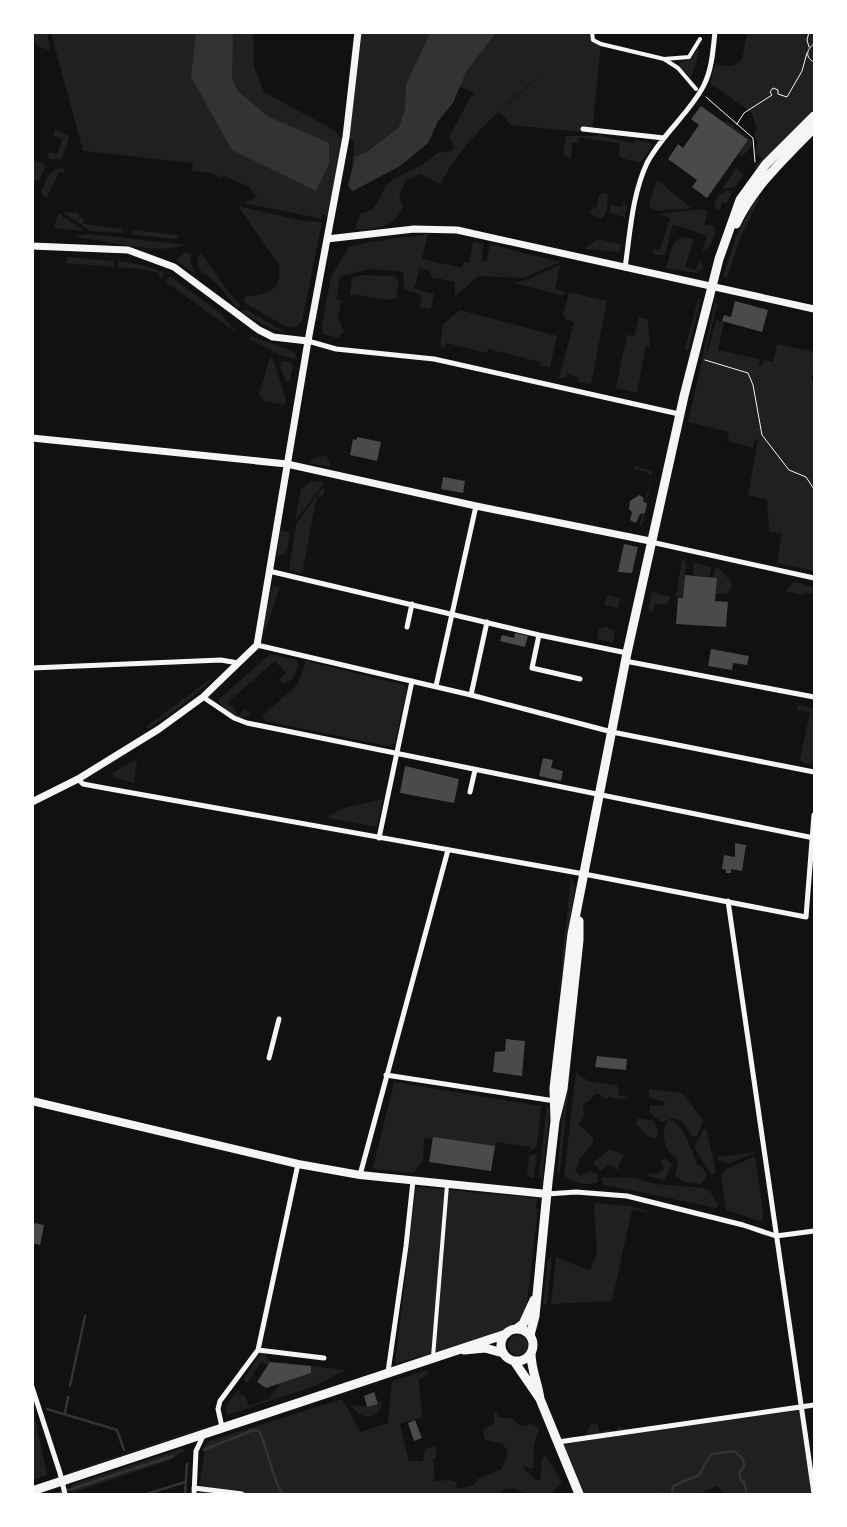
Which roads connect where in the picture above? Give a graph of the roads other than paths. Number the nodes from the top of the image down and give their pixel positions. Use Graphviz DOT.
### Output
graph roads {
  1 [pos="358,32"];
  2 [pos="592,32"];
  3 [pos="715,32"];
  4 [pos="700,39"];
  5 [pos="664,59"];
  6 [pos="696,89"];
  7 [pos="814,116"];
  8 [pos="583,128"];
  9 [pos="814,128"];
  10 [pos="664,138"];
  11 [pos="328,239"];
  12 [pos="32,246"];
  13 [pos="625,268"];
  14 [pos="712,288"];
  15 [pos="814,309"];
  16 [pos="308,342"];
  17 [pos="680,414"];
  18 [pos="32,438"];
  19 [pos="287,464"];
  20 [pos="476,506"];
  21 [pos="650,541"];
  22 [pos="269,571"];
  23 [pos="814,578"];
  24 [pos="412,604"];
  25 [pos="453,613"];
  26 [pos="487,622"];
  27 [pos="407,626"];
  28 [pos="539,634"];
  29 [pos="256,645"];
  30 [pos="626,657"];
  31 [pos="238,663"];
  32 [pos="32,668"];
  33 [pos="580,679"];
  34 [pos="412,681"];
  35 [pos="436,686"];
  36 [pos="471,695"];
  37 [pos="203,697"];
  38 [pos="814,698"];
  39 [pos="612,732"];
  40 [pos="396,753"];
  41 [pos="475,770"];
  42 [pos="814,772"];
  43 [pos="78,779"];
  44 [pos="470,792"];
  45 [pos="599,795"];
  46 [pos="32,802"];
  47 [pos="814,816"];
  48 [pos="380,838"];
  49 [pos="813,838"];
  50 [pos="448,850"];
  51 [pos="584,874"];
  52 [pos="728,901"];
  53 [pos="578,906"];
  54 [pos="279,1019"];
  55 [pos="269,1058"];
  56 [pos="386,1075"];
  57 [pos="555,1101"];
  58 [pos="32,1102"];
  59 [pos="555,1121"];
  60 [pos="298,1164"];
  61 [pos="360,1176"];
  62 [pos="413,1182"];
  63 [pos="447,1185"];
  64 [pos="547,1194"];
  65 [pos="814,1231"];
  66 [pos="776,1236"];
  67 [pos="536,1296"];
  68 [pos="516,1329"];
  69 [pos="506,1334"];
  70 [pos="530,1335"];
  71 [pos="258,1350"];
  72 [pos="449,1352"];
  73 [pos="503,1353"];
  74 [pos="531,1353"];
  75 [pos="433,1357"];
  76 [pos="324,1358"];
  77 [pos="514,1361"];
  78 [pos="388,1372"];
  79 [pos="32,1387"];
  80 [pos="540,1399"];
  81 [pos="814,1405"];
  82 [pos="801,1407"];
  83 [pos="222,1427"];
  84 [pos="205,1433"];
  85 [pos="557,1442"];
  86 [pos="62,1481"];
  87 [pos="194,1488"];
  88 [pos="32,1491"];
  89 [pos="65,1494"];
  90 [pos="194,1494"];
  91 [pos="242,1494"];
  92 [pos="579,1494"];
  93 [pos="814,1494"];
  1 -- 11 [label="street"];
  2 -- 5 [label="street"];
  3 -- 10 [label="street"];
  4 -- 5 [label="street"];
  5 -- 6 [label="street"];
  7 -- 14 [label="main road"];
  8 -- 10 [label="street"];
  9 -- 14 [label="main road"];
  10 -- 13 [label="street"];
  11 -- 13 [label="street"];
  11 -- 16 [label="street"];
  12 -- 16 [label="street"];
  13 -- 14 [label="street"];
  14 -- 15 [label="street"];
  14 -- 17 [label="main road"];
  16 -- 17 [label="street"];
  16 -- 19 [label="street"];
  17 -- 21 [label="main road"];
  18 -- 19 [label="street"];
  19 -- 20 [label="street"];
  19 -- 22 [label="street"];
  20 -- 21 [label="street"];
  20 -- 25 [label="street"];
  21 -- 23 [label="street"];
  21 -- 30 [label="main road"];
  22 -- 24 [label="street"];
  22 -- 29 [label="street"];
  24 -- 25 [label="street"];
  24 -- 27 [label="street"];
  25 -- 26 [label="street"];
  25 -- 35 [label="street"];
  26 -- 28 [label="street"];
  26 -- 36 [label="street"];
  28 -- 30 [label="street"];
  28 -- 33 [label="street"];
  29 -- 31 [label="street"];
  29 -- 34 [label="street"];
  30 -- 38 [label="street"];
  30 -- 39 [label="main road"];
  31 -- 32 [label="street"];
  31 -- 37 [label="street"];
  34 -- 35 [label="street"];
  34 -- 40 [label="street"];
  35 -- 36 [label="street"];
  36 -- 39 [label="street"];
  37 -- 40 [label="street"];
  37 -- 43 [label="street"];
  39 -- 42 [label="street"];
  39 -- 45 [label="main road"];
  40 -- 41 [label="street"];
  40 -- 48 [label="street"];
  41 -- 44 [label="street"];
  41 -- 45 [label="street"];
  43 -- 46 [label="street"];
  43 -- 48 [label="street"];
  45 -- 49 [label="street"];
  45 -- 51 [label="main road"];
  47 -- 49 [label="street"];
  48 -- 50 [label="street"];
  49 -- 52 [label="street"];
  50 -- 51 [label="street"];
  50 -- 56 [label="street"];
  51 -- 52 [label="street"];
  51 -- 53 [label="main road"];
  52 -- 66 [label="street"];
  53 -- 57 [label="main road"];
  53 -- 59 [label="main road"];
  54 -- 55 [label="street"];
  56 -- 57 [label="street"];
  56 -- 61 [label="street"];
  57 -- 59 [label="main road"];
  58 -- 60 [label="main road"];
  59 -- 64 [label="main road"];
  60 -- 61 [label="main road"];
  60 -- 71 [label="street"];
  61 -- 62 [label="main road"];
  62 -- 63 [label="main road"];
  62 -- 78 [label="street"];
  63 -- 64 [label="main road"];
  63 -- 75 [label="street"];
  64 -- 66 [label="street"];
  64 -- 67 [label="main road"];
  65 -- 66 [label="street"];
  66 -- 82 [label="street"];
  67 -- 68 [label="main road"];
  67 -- 70 [label="main road"];
  68 -- 69 [label="main road"];
  68 -- 70 [label="main road"];
  69 -- 72 [label="main road"];
  69 -- 73 [label="main road"];
  70 -- 74 [label="main road"];
  71 -- 76 [label="street"];
  71 -- 83 [label="street"];
  72 -- 73 [label="main road"];
  72 -- 75 [label="main road"];
  73 -- 77 [label="main road"];
  74 -- 77 [label="main road"];
  74 -- 80 [label="main road"];
  75 -- 78 [label="main road"];
  77 -- 80 [label="main road"];
  78 -- 83 [label="main road"];
  79 -- 86 [label="street"];
  80 -- 85 [label="main road"];
  81 -- 82 [label="street"];
  82 -- 85 [label="street"];
  82 -- 93 [label="street"];
  83 -- 84 [label="main road"];
  84 -- 86 [label="main road"];
  84 -- 87 [label="street"];
  85 -- 92 [label="main road"];
  86 -- 88 [label="main road"];
  86 -- 89 [label="street"];
  87 -- 90 [label="street"];
  87 -- 91 [label="street"];
}
